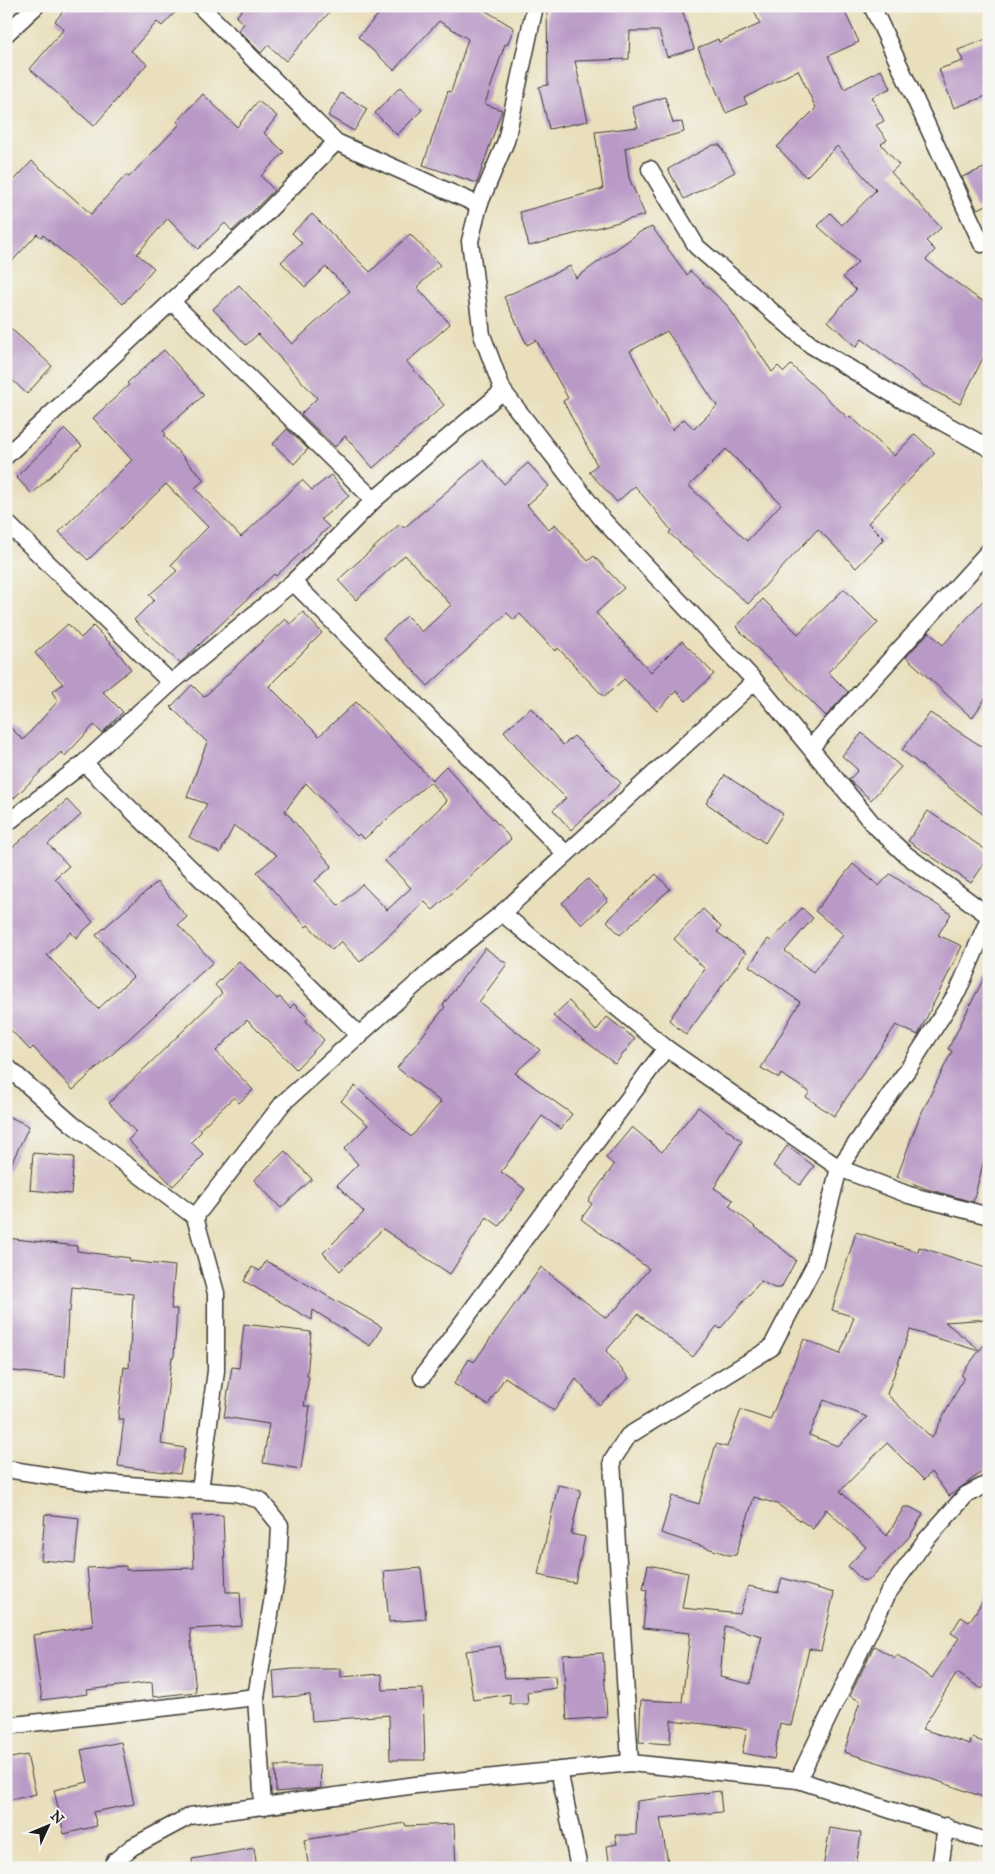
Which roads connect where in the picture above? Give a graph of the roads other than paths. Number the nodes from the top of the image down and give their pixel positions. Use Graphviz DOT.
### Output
graph roads {
  1 [pos="36,6"];
  2 [pos="200,6"];
  3 [pos="535,6"];
  4 [pos="872,6"];
  5 [pos="6,34"];
  6 [pos="336,142"];
  7 [pos="650,169"];
  8 [pos="478,205"];
  9 [pos="982,244"];
  10 [pos="173,303"];
  11 [pos="503,391"];
  12 [pos="989,448"];
  13 [pos="6,456"];
  14 [pos="374,500"];
  15 [pos="6,522"];
  16 [pos="989,551"];
  17 [pos="293,582"];
  18 [pos="755,682"];
  19 [pos="170,683"];
  20 [pos="811,747"];
  21 [pos="84,763"];
  22 [pos="6,824"];
  23 [pos="566,854"];
  24 [pos="502,912"];
  25 [pos="988,913"];
  26 [pos="360,1036"];
  27 [pos="666,1048"];
  28 [pos="6,1066"];
  29 [pos="839,1168"];
  30 [pos="989,1216"];
  31 [pos="195,1217"];
  32 [pos="422,1378"];
  33 [pos="6,1469"];
  34 [pos="989,1484"];
  35 [pos="200,1490"];
  36 [pos="256,1697"];
  37 [pos="6,1726"];
  38 [pos="630,1763"];
  39 [pos="559,1770"];
  40 [pos="798,1780"];
  41 [pos="263,1806"];
  42 [pos="946,1826"];
  43 [pos="989,1842"];
  44 [pos="111,1868"];
  45 [pos="579,1868"];
  46 [pos="940,1868"];
  1 -- 5 [label="street"];
  2 -- 6 [label="street"];
  3 -- 8 [label="street"];
  4 -- 9 [label="street"];
  6 -- 8 [label="street"];
  6 -- 10 [label="street"];
  7 -- 12 [label="street"];
  8 -- 11 [label="street"];
  10 -- 13 [label="street"];
  10 -- 14 [label="street"];
  11 -- 14 [label="street"];
  11 -- 18 [label="street"];
  14 -- 17 [label="street"];
  15 -- 19 [label="street"];
  16 -- 20 [label="street"];
  17 -- 19 [label="street"];
  17 -- 23 [label="street"];
  18 -- 20 [label="street"];
  18 -- 23 [label="street"];
  19 -- 21 [label="street"];
  20 -- 25 [label="street"];
  21 -- 22 [label="street"];
  21 -- 26 [label="street"];
  23 -- 24 [label="street"];
  24 -- 26 [label="street"];
  24 -- 27 [label="street"];
  25 -- 29 [label="street"];
  26 -- 31 [label="street"];
  27 -- 29 [label="street"];
  27 -- 32 [label="street"];
  28 -- 31 [label="street"];
  29 -- 30 [label="street"];
  29 -- 38 [label="street"];
  31 -- 35 [label="street"];
  33 -- 35 [label="street"];
  34 -- 40 [label="street"];
  35 -- 36 [label="street"];
  36 -- 37 [label="street"];
  36 -- 41 [label="street"];
  38 -- 39 [label="street"];
  38 -- 40 [label="street"];
  39 -- 41 [label="street"];
  39 -- 45 [label="street"];
  40 -- 42 [label="street"];
  41 -- 44 [label="street"];
  42 -- 43 [label="street"];
  42 -- 46 [label="street"];
}
